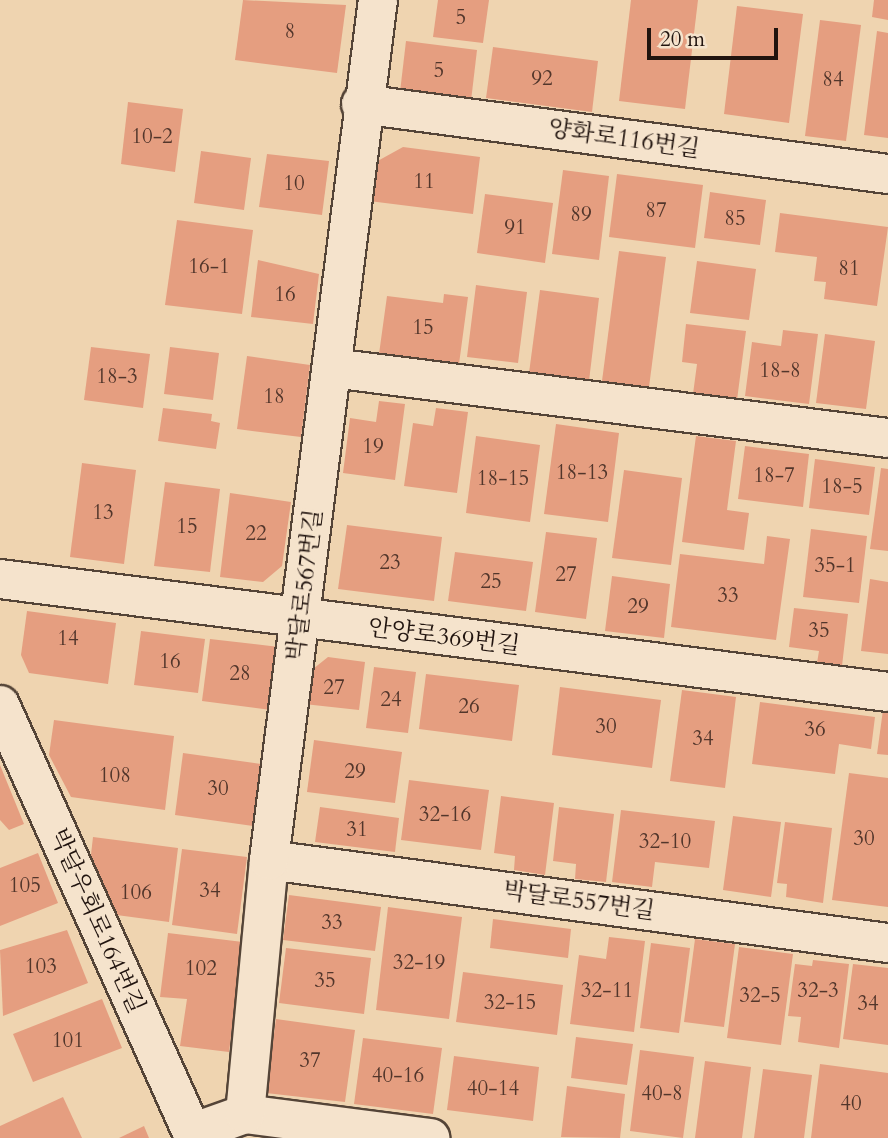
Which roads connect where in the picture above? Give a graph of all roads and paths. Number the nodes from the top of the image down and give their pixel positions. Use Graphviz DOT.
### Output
graph roads {
  1 [pos="378,0"];
  2 [pos="361,104"];
  3 [pos="888,174"];
  4 [pos="332,368"];
  5 [pos="888,438"];
  6 [pos="0,579"];
  7 [pos="301,619"];
  8 [pos="888,692"];
  9 [pos="0,705"];
  10 [pos="269,860"];
  11 [pos="888,943"];
  12 [pos="245,1114"];
  13 [pos="193,1135"];
  14 [pos="430,1138"];
  1 -- 2 [label="street, 박달로567번길"];
  2 -- 3 [label="street, 양화로116번길"];
  2 -- 4 [label="street, 박달로567번길"];
  4 -- 5 [label="street"];
  4 -- 7 [label="street, 박달로567번길"];
  6 -- 7 [label="street, 안양로369번길"];
  7 -- 8 [label="street, 안양로369번길"];
  7 -- 10 [label="street, 박달로567번길"];
  9 -- 13 [label="street, 박달우회로164번길"];
  10 -- 11 [label="street, 박달로557번길"];
  10 -- 12 [label="street, 박달로567번길"];
  12 -- 13 [label="street"];
  12 -- 14 [label="street"];
}
